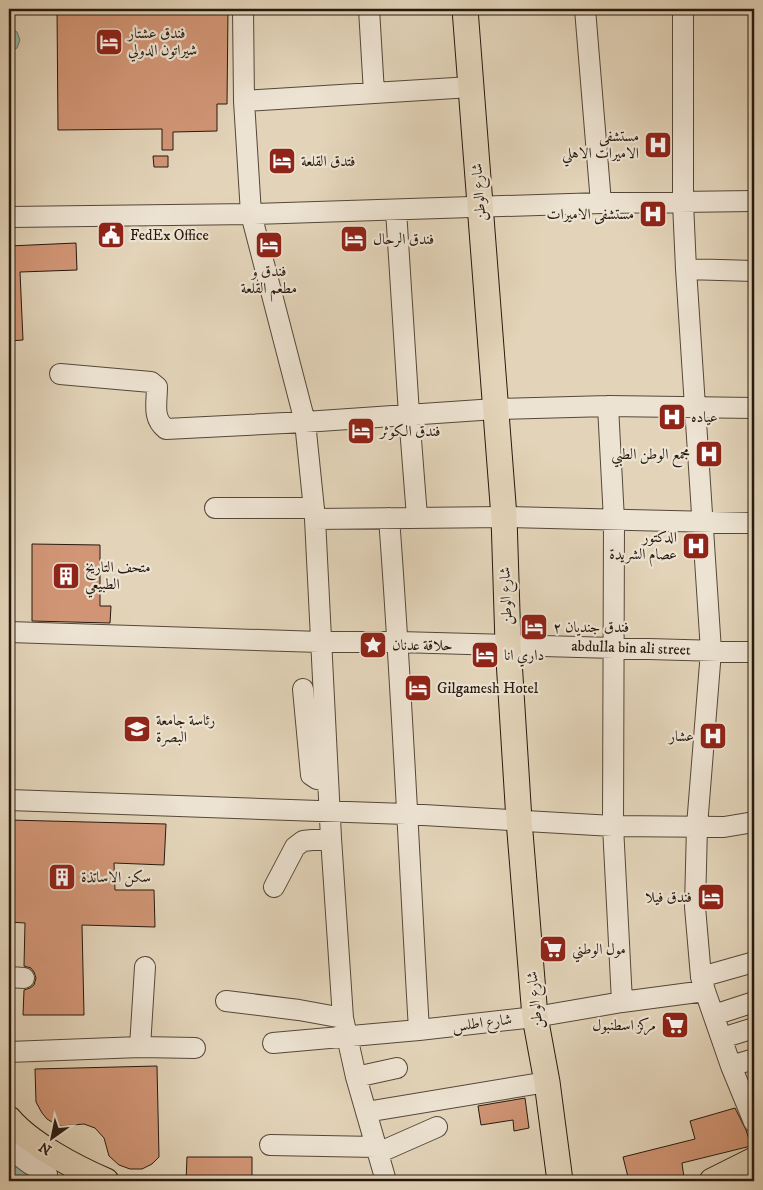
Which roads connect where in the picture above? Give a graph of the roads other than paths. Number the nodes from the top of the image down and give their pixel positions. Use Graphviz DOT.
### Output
graph roads {
  1 [pos="243,9"];
  2 [pos="368,9"];
  3 [pos="465,9"];
  4 [pos="585,9"];
  5 [pos="683,9"];
  6 [pos="471,87"];
  7 [pos="374,93"];
  8 [pos="244,101"];
  9 [pos="754,201"];
  10 [pos="601,203"];
  11 [pos="683,203"];
  12 [pos="480,206"];
  13 [pos="396,210"];
  14 [pos="251,214"];
  15 [pos="9,217"];
  16 [pos="686,269"];
  17 [pos="754,271"];
  18 [pos="60,374"];
  19 [pos="608,406"];
  20 [pos="696,407"];
  21 [pos="496,408"];
  22 [pos="754,408"];
  23 [pos="409,414"];
  24 [pos="305,422"];
  25 [pos="215,508"];
  26 [pos="315,514"];
  27 [pos="504,517"];
  28 [pos="389,518"];
  29 [pos="417,518"];
  30 [pos="614,520"];
  31 [pos="704,522"];
  32 [pos="754,523"];
  33 [pos="9,632"];
  34 [pos="320,642"];
  35 [pos="398,642"];
  36 [pos="508,644"];
  37 [pos="612,648"];
  38 [pos="711,651"];
  39 [pos="754,652"];
  40 [pos="303,689"];
  41 [pos="328,781"];
  42 [pos="9,800"];
  43 [pos="329,812"];
  44 [pos="406,814"];
  45 [pos="519,820"];
  46 [pos="754,822"];
  47 [pos="613,826"];
  48 [pos="697,826"];
  49 [pos="331,838"];
  50 [pos="274,887"];
  51 [pos="754,962"];
  52 [pos="145,968"];
  53 [pos="703,984"];
  54 [pos="226,1001"];
  55 [pos="622,1002"];
  56 [pos="754,1002"];
  57 [pos="714,1015"];
  58 [pos="535,1016"];
  59 [pos="345,1027"];
  60 [pos="754,1028"];
  61 [pos="419,1030"];
  62 [pos="722,1038"];
  63 [pos="273,1043"];
  64 [pos="140,1047"];
  65 [pos="195,1048"];
  66 [pos="9,1052"];
  67 [pos="754,1059"];
  68 [pos="731,1066"];
  69 [pos="398,1068"];
  70 [pos="356,1077"];
  71 [pos="547,1082"];
  72 [pos="366,1112"];
  73 [pos="9,1119"];
  74 [pos="754,1122"];
  75 [pos="436,1127"];
  76 [pos="270,1146"];
  77 [pos="9,1148"];
  78 [pos="377,1150"];
  79 [pos="754,1160"];
  80 [pos="45,1177"];
  81 [pos="106,1181"];
  82 [pos="386,1181"];
  83 [pos="560,1181"];
  84 [pos="712,1181"];
  1 -- 8 [label="street"];
  2 -- 7 [label="street"];
  3 -- 6 [label="main road, شارع الوطن"];
  4 -- 10 [label="street"];
  5 -- 11 [label="street"];
  6 -- 7 [label="street"];
  6 -- 12 [label="main road, شارع الوطن"];
  7 -- 8 [label="street"];
  8 -- 14 [label="street"];
  9 -- 11 [label="street"];
  10 -- 11 [label="street"];
  10 -- 12 [label="street"];
  11 -- 16 [label="street"];
  12 -- 13 [label="street"];
  12 -- 21 [label="main road, شارع الوطن"];
  13 -- 14 [label="street"];
  13 -- 23 [label="street"];
  14 -- 15 [label="street"];
  14 -- 24 [label="street"];
  16 -- 17 [label="street"];
  16 -- 20 [label="street"];
  18 -- 24 [label="street"];
  19 -- 20 [label="street"];
  19 -- 21 [label="street"];
  19 -- 30 [label="street"];
  20 -- 22 [label="street"];
  20 -- 31 [label="street"];
  21 -- 23 [label="street"];
  21 -- 27 [label="main road, شارع الوطن"];
  23 -- 24 [label="street"];
  23 -- 29 [label="street"];
  24 -- 26 [label="street"];
  25 -- 26 [label="street"];
  26 -- 28 [label="street"];
  26 -- 34 [label="street"];
  27 -- 29 [label="street"];
  27 -- 30 [label="street"];
  27 -- 36 [label="main road, شارع الوطن"];
  28 -- 29 [label="street"];
  28 -- 35 [label="street"];
  30 -- 31 [label="street"];
  30 -- 37 [label="street"];
  31 -- 32 [label="street"];
  31 -- 38 [label="street"];
  33 -- 34 [label="street, abdulla bin ali street"];
  34 -- 35 [label="street, abdulla bin ali street"];
  34 -- 41 [label="street"];
  35 -- 36 [label="street, abdulla bin ali street"];
  35 -- 44 [label="street"];
  36 -- 37 [label="street, abdulla bin ali street"];
  36 -- 45 [label="main road, شارع الوطن"];
  37 -- 38 [label="street, abdulla bin ali street"];
  37 -- 47 [label="street"];
  38 -- 39 [label="street, abdulla bin ali street"];
  38 -- 48 [label="street"];
  40 -- 41 [label="street"];
  41 -- 43 [label="street"];
  42 -- 43 [label="street"];
  43 -- 44 [label="street"];
  43 -- 49 [label="street"];
  44 -- 45 [label="street"];
  44 -- 61 [label="street"];
  45 -- 47 [label="street"];
  45 -- 58 [label="main road, شارع الوطن"];
  46 -- 48 [label="street"];
  47 -- 48 [label="street"];
  47 -- 55 [label="street"];
  48 -- 53 [label="street"];
  49 -- 50 [label="street"];
  49 -- 59 [label="street"];
  51 -- 53 [label="street, شارع اطلس"];
  52 -- 64 [label="street"];
  53 -- 55 [label="street, شارع اطلس"];
  53 -- 57 [label="street"];
  54 -- 59 [label="street"];
  55 -- 58 [label="street, شارع اطلس"];
  56 -- 57 [label="street"];
  57 -- 62 [label="street"];
  58 -- 61 [label="street, شارع اطلس"];
  58 -- 71 [label="main road, شارع الوطن"];
  59 -- 61 [label="street, شارع اطلس"];
  59 -- 63 [label="street"];
  59 -- 70 [label="street"];
  60 -- 62 [label="street"];
  62 -- 68 [label="street"];
  64 -- 65 [label="street"];
  64 -- 66 [label="street"];
  67 -- 68 [label="street"];
  68 -- 74 [label="street"];
  69 -- 70 [label="street"];
  70 -- 72 [label="street"];
  71 -- 72 [label="street"];
  71 -- 83 [label="main road, شارع الوطن"];
  72 -- 78 [label="street"];
  73 -- 81 [label="main road"];
  75 -- 78 [label="street"];
  76 -- 78 [label="street"];
  77 -- 80 [label="street"];
  78 -- 82 [label="street"];
  79 -- 84 [label="main road"];
}
